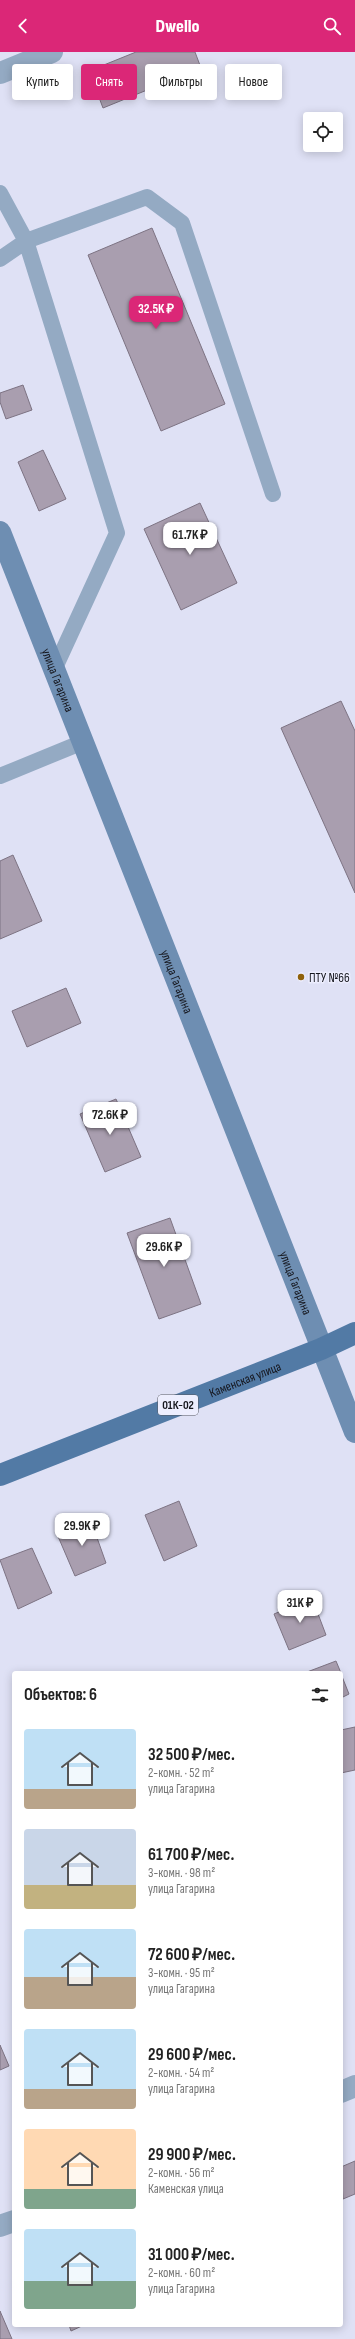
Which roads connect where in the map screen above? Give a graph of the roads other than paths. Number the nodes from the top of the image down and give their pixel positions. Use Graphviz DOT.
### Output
graph roads {
  1 [pos="52,52"];
  2 [pos="0,73"];
  3 [pos="0,193"];
  4 [pos="26,242"];
  5 [pos="0,259"];
  6 [pos="273,494"];
  7 [pos="0,532"];
  8 [pos="54,670"];
  9 [pos="83,742"];
  10 [pos="0,776"];
  11 [pos="355,1333"];
  12 [pos="321,1349"];
  13 [pos="355,1432"];
  14 [pos="0,1475"];
  15 [pos="355,2086"];
  16 [pos="343,2091"];
  17 [pos="12,2222"];
  18 [pos="0,2226"];
  1 -- 2 [label="street"];
  3 -- 4 [label="lane"];
  4 -- 5 [label="lane"];
  4 -- 6 [label="lane"];
  4 -- 8 [label="lane"];
  7 -- 8 [label="street, улица Гагарина"];
  8 -- 9 [label="street, улица Гагарина"];
  9 -- 10 [label="lane"];
  9 -- 12 [label="street, улица Гагарина"];
  11 -- 12 [label="main road, Каменская улица / 01К-02"];
  12 -- 13 [label="street, улица Гагарина"];
  12 -- 14 [label="main road, Каменская улица / 01К-02"];
  15 -- 16 [label="street"];
  17 -- 18 [label="street"];
}
